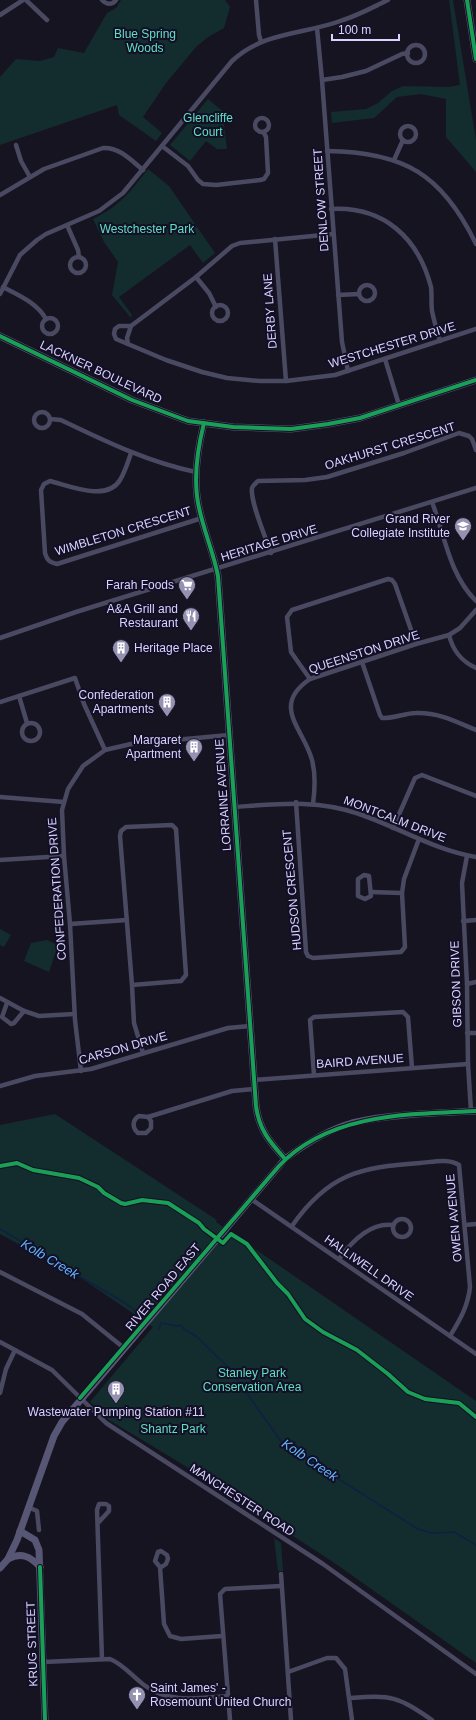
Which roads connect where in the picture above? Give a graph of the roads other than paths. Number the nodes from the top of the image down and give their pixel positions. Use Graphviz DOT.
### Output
graph roads {
  1 [pos="24,0"];
  2 [pos="102,0"];
  3 [pos="116,0"];
  4 [pos="256,0"];
  5 [pos="388,0"];
  6 [pos="467,0"];
  7 [pos="0,15"];
  8 [pos="47,20"];
  9 [pos="317,28"];
  10 [pos="261,41"];
  11 [pos="408,54"];
  12 [pos="476,59"];
  13 [pos="322,80"];
  14 [pos="264,133"];
  15 [pos="403,140"];
  16 [pos="16,145"];
  17 [pos="162,146"];
  18 [pos="327,151"];
  19 [pos="394,160"];
  20 [pos="143,170"];
  21 [pos="30,177"];
  22 [pos="0,195"];
  23 [pos="331,209"];
  24 [pos="67,225"];
  25 [pos="333,234"];
  26 [pos="275,239"];
  27 [pos="476,244"];
  28 [pos="79,257"];
  29 [pos="196,277"];
  30 [pos="3,287"];
  31 [pos="0,294"];
  32 [pos="359,294"];
  33 [pos="338,295"];
  34 [pos="216,307"];
  35 [pos="46,319"];
  36 [pos="131,326"];
  37 [pos="476,329"];
  38 [pos="0,336"];
  39 [pos="440,341"];
  40 [pos="128,344"];
  41 [pos="385,359"];
  42 [pos="348,371"];
  43 [pos="476,380"];
  44 [pos="286,381"];
  45 [pos="399,405"];
  46 [pos="50,419"];
  47 [pos="204,423"];
  48 [pos="476,450"];
  49 [pos="131,453"];
  50 [pos="196,472"];
  51 [pos="476,488"];
  52 [pos="432,502"];
  53 [pos="202,518"];
  54 [pos="271,553"];
  55 [pos="217,570"];
  56 [pos="476,601"];
  57 [pos="476,610"];
  58 [pos="449,635"];
  59 [pos="0,638"];
  60 [pos="416,644"];
  61 [pos="362,662"];
  62 [pos="476,668"];
  63 [pos="310,678"];
  64 [pos="19,696"];
  65 [pos="0,702"];
  66 [pos="27,723"];
  67 [pos="476,730"];
  68 [pos="229,735"];
  69 [pos="105,750"];
  70 [pos="476,796"];
  71 [pos="0,797"];
  72 [pos="64,802"];
  73 [pos="296,802"];
  74 [pos="313,804"];
  75 [pos="235,806"];
  76 [pos="393,828"];
  77 [pos="420,839"];
  78 [pos="64,856"];
  79 [pos="467,856"];
  80 [pos="476,858"];
  81 [pos="0,860"];
  82 [pos="371,892"];
  83 [pos="402,893"];
  84 [pos="127,920"];
  85 [pos="476,920"];
  86 [pos="463,921"];
  87 [pos="70,924"];
  88 [pos="476,982"];
  89 [pos="467,984"];
  90 [pos="132,985"];
  91 [pos="0,998"];
  92 [pos="7,1003"];
  93 [pos="24,1011"];
  94 [pos="74,1014"];
  95 [pos="250,1026"];
  96 [pos="468,1033"];
  97 [pos="476,1033"];
  98 [pos="143,1053"];
  99 [pos="468,1064"];
  100 [pos="412,1068"];
  101 [pos="81,1071"];
  102 [pos="314,1075"];
  103 [pos="254,1080"];
  104 [pos="0,1086"];
  105 [pos="254,1089"];
  106 [pos="474,1111"];
  107 [pos="148,1117"];
  108 [pos="285,1159"];
  109 [pos="251,1199"];
  110 [pos="476,1224"];
  111 [pos="393,1225"];
  112 [pos="465,1225"];
  113 [pos="292,1226"];
  114 [pos="339,1259"];
  115 [pos="0,1272"];
  116 [pos="450,1336"];
  117 [pos="0,1342"];
  118 [pos="124,1348"];
  119 [pos="16,1350"];
  120 [pos="476,1354"];
  121 [pos="0,1393"];
  122 [pos="80,1398"];
  123 [pos="28,1507"];
  124 [pos="98,1523"];
  125 [pos="39,1530"];
  126 [pos="20,1531"];
  127 [pos="8,1559"];
  128 [pos="40,1567"];
  129 [pos="0,1568"];
  130 [pos="160,1568"];
  131 [pos="281,1574"];
  132 [pos="281,1586"];
  133 [pos="222,1636"];
  134 [pos="102,1659"];
  135 [pos="43,1662"];
  136 [pos="288,1672"];
  137 [pos="476,1674"];
  138 [pos="228,1696"];
  139 [pos="350,1698"];
  140 [pos="45,1720"];
  141 [pos="230,1720"];
  142 [pos="291,1720"];
  143 [pos="352,1720"];
  144 [pos="432,1720"];
  1 -- 7 [label="street"];
  1 -- 8 [label="street"];
  2 -- 3 [label="street"];
  4 -- 10 [label="street"];
  5 -- 9 [label="street"];
  6 -- 12 [label="street"];
  9 -- 10 [label="street"];
  9 -- 13 [label="street, DENLOW STREET"];
  10 -- 17 [label="street"];
  11 -- 13 [label="street"];
  13 -- 18 [label="street, DENLOW STREET"];
  14 -- 17 [label="street"];
  15 -- 19 [label="street"];
  16 -- 21 [label="street"];
  17 -- 20 [label="street"];
  18 -- 19 [label="street"];
  18 -- 23 [label="street, DENLOW STREET"];
  19 -- 27 [label="street"];
  20 -- 21 [label="street"];
  20 -- 24 [label="street"];
  21 -- 22 [label="street"];
  23 -- 25 [label="street, DENLOW STREET"];
  23 -- 39 [label="street"];
  24 -- 28 [label="street"];
  24 -- 30 [label="street"];
  25 -- 26 [label="street, WESTCHESTER DRIVE"];
  25 -- 33 [label="street, DENLOW STREET"];
  26 -- 29 [label="street, WESTCHESTER DRIVE"];
  26 -- 44 [label="street, DERBY LANE"];
  29 -- 34 [label="street"];
  29 -- 36 [label="street, WESTCHESTER DRIVE"];
  30 -- 31 [label="street"];
  30 -- 35 [label="street"];
  32 -- 33 [label="street"];
  33 -- 42 [label="street, DENLOW STREET"];
  36 -- 40 [label="street"];
  36 -- 40 [label="street, WESTCHESTER DRIVE"];
  37 -- 39 [label="street, WESTCHESTER DRIVE"];
  38 -- 47 [label="street, LACKNER BOULEVARD"];
  39 -- 41 [label="street, WESTCHESTER DRIVE"];
  40 -- 44 [label="street, WESTCHESTER DRIVE"];
  41 -- 42 [label="street, WESTCHESTER DRIVE"];
  41 -- 45 [label="street"];
  42 -- 44 [label="street, WESTCHESTER DRIVE"];
  43 -- 45 [label="street, LACKNER BOULEVARD"];
  45 -- 47 [label="street, LACKNER BOULEVARD"];
  46 -- 49 [label="street"];
  47 -- 50 [label="street, LORRAINE AVENUE"];
  48 -- 54 [label="street, OAKHURST CRESCENT"];
  49 -- 50 [label="street"];
  49 -- 53 [label="street, WIMBLETON CRESCENT"];
  50 -- 53 [label="street, LORRAINE AVENUE"];
  51 -- 52 [label="street, HERITAGE DRIVE"];
  52 -- 54 [label="street, HERITAGE DRIVE"];
  52 -- 56 [label="street"];
  53 -- 55 [label="street, LORRAINE AVENUE"];
  54 -- 55 [label="street, HERITAGE DRIVE"];
  55 -- 59 [label="street, HERITAGE DRIVE"];
  55 -- 68 [label="street, LORRAINE AVENUE"];
  57 -- 58 [label="street, QUEENSTON DRIVE"];
  58 -- 60 [label="street, QUEENSTON DRIVE"];
  58 -- 62 [label="street"];
  60 -- 61 [label="street, QUEENSTON DRIVE"];
  60 -- 63 [label="street"];
  61 -- 63 [label="street, QUEENSTON DRIVE"];
  61 -- 67 [label="street"];
  63 -- 74 [label="street, QUEENSTON DRIVE"];
  64 -- 65 [label="street"];
  64 -- 66 [label="street"];
  64 -- 69 [label="street"];
  66 -- 66 [label="street"];
  68 -- 69 [label="street, CONFEDERATION DRIVE"];
  68 -- 75 [label="street, LORRAINE AVENUE"];
  69 -- 72 [label="street, CONFEDERATION DRIVE"];
  70 -- 76 [label="street"];
  71 -- 72 [label="street"];
  72 -- 78 [label="street, CONFEDERATION DRIVE"];
  73 -- 74 [label="street, MONTCALM DRIVE"];
  73 -- 75 [label="street, MONTCALM DRIVE"];
  73 -- 83 [label="street, HUDSON CRESCENT"];
  74 -- 76 [label="street, MONTCALM DRIVE"];
  75 -- 95 [label="street, LORRAINE AVENUE"];
  76 -- 77 [label="street, MONTCALM DRIVE"];
  77 -- 79 [label="street, MONTCALM DRIVE"];
  77 -- 83 [label="street, HUDSON CRESCENT"];
  78 -- 81 [label="street"];
  78 -- 87 [label="street, CONFEDERATION DRIVE"];
  79 -- 80 [label="street, MONTCALM DRIVE"];
  79 -- 86 [label="street, GIBSON DRIVE"];
  82 -- 82 [label="street"];
  82 -- 83 [label="street"];
  84 -- 87 [label="street"];
  84 -- 90 [label="street"];
  84 -- 90 [label="street"];
  85 -- 86 [label="street"];
  86 -- 89 [label="street, GIBSON DRIVE"];
  87 -- 94 [label="street, CONFEDERATION DRIVE"];
  88 -- 89 [label="street"];
  89 -- 96 [label="street, GIBSON DRIVE"];
  90 -- 98 [label="street"];
  91 -- 92 [label="street"];
  92 -- 93 [label="street"];
  92 -- 93 [label="street"];
  93 -- 94 [label="street"];
  94 -- 101 [label="street, CONFEDERATION DRIVE"];
  95 -- 98 [label="street, CARSON DRIVE"];
  95 -- 103 [label="street, LORRAINE AVENUE"];
  96 -- 97 [label="street"];
  96 -- 99 [label="street, GIBSON DRIVE"];
  98 -- 101 [label="street, CARSON DRIVE"];
  99 -- 100 [label="street, BAIRD AVENUE"];
  99 -- 106 [label="street, GIBSON DRIVE"];
  100 -- 102 [label="street, BAIRD AVENUE"];
  100 -- 102 [label="street"];
  101 -- 104 [label="street, CARSON DRIVE"];
  102 -- 103 [label="street, BAIRD AVENUE"];
  103 -- 105 [label="street, LORRAINE AVENUE"];
  105 -- 107 [label="street"];
  105 -- 108 [label="street, LORRAINE AVENUE"];
  106 -- 108 [label="street, RIVER ROAD EAST"];
  107 -- 107 [label="street"];
  108 -- 109 [label="street, RIVER ROAD EAST"];
  109 -- 113 [label="street, HALLIWELL DRIVE"];
  109 -- 118 [label="street, RIVER ROAD EAST"];
  110 -- 112 [label="street"];
  111 -- 114 [label="street"];
  112 -- 113 [label="street, OWEN AVENUE"];
  112 -- 116 [label="street, OWEN AVENUE"];
  113 -- 114 [label="street, HALLIWELL DRIVE"];
  114 -- 116 [label="street, HALLIWELL DRIVE"];
  115 -- 118 [label="street"];
  116 -- 120 [label="street, HALLIWELL DRIVE"];
  117 -- 119 [label="street, MANCHESTER ROAD"];
  118 -- 122 [label="street, RIVER ROAD EAST"];
  119 -- 121 [label="street"];
  119 -- 122 [label="street, MANCHESTER ROAD"];
  122 -- 123 [label="street, RIVER ROAD EAST"];
  122 -- 137 [label="street, MANCHESTER ROAD"];
  123 -- 125 [label="street"];
  123 -- 126 [label="street, RIVER ROAD EAST"];
  124 -- 134 [label="street"];
  126 -- 127 [label="street, RIVER ROAD EAST"];
  126 -- 128 [label="street, KRUG STREET"];
  127 -- 128 [label="street"];
  127 -- 129 [label="street, RIVER ROAD EAST"];
  128 -- 135 [label="street, KRUG STREET"];
  130 -- 133 [label="street"];
  131 -- 132 [label="street"];
  132 -- 133 [label="street"];
  132 -- 136 [label="street"];
  133 -- 138 [label="street"];
  134 -- 135 [label="street"];
  134 -- 138 [label="street"];
  135 -- 140 [label="street, KRUG STREET"];
  136 -- 139 [label="street"];
  136 -- 142 [label="street"];
  138 -- 141 [label="street"];
  139 -- 143 [label="street"];
  139 -- 144 [label="street"];
}
